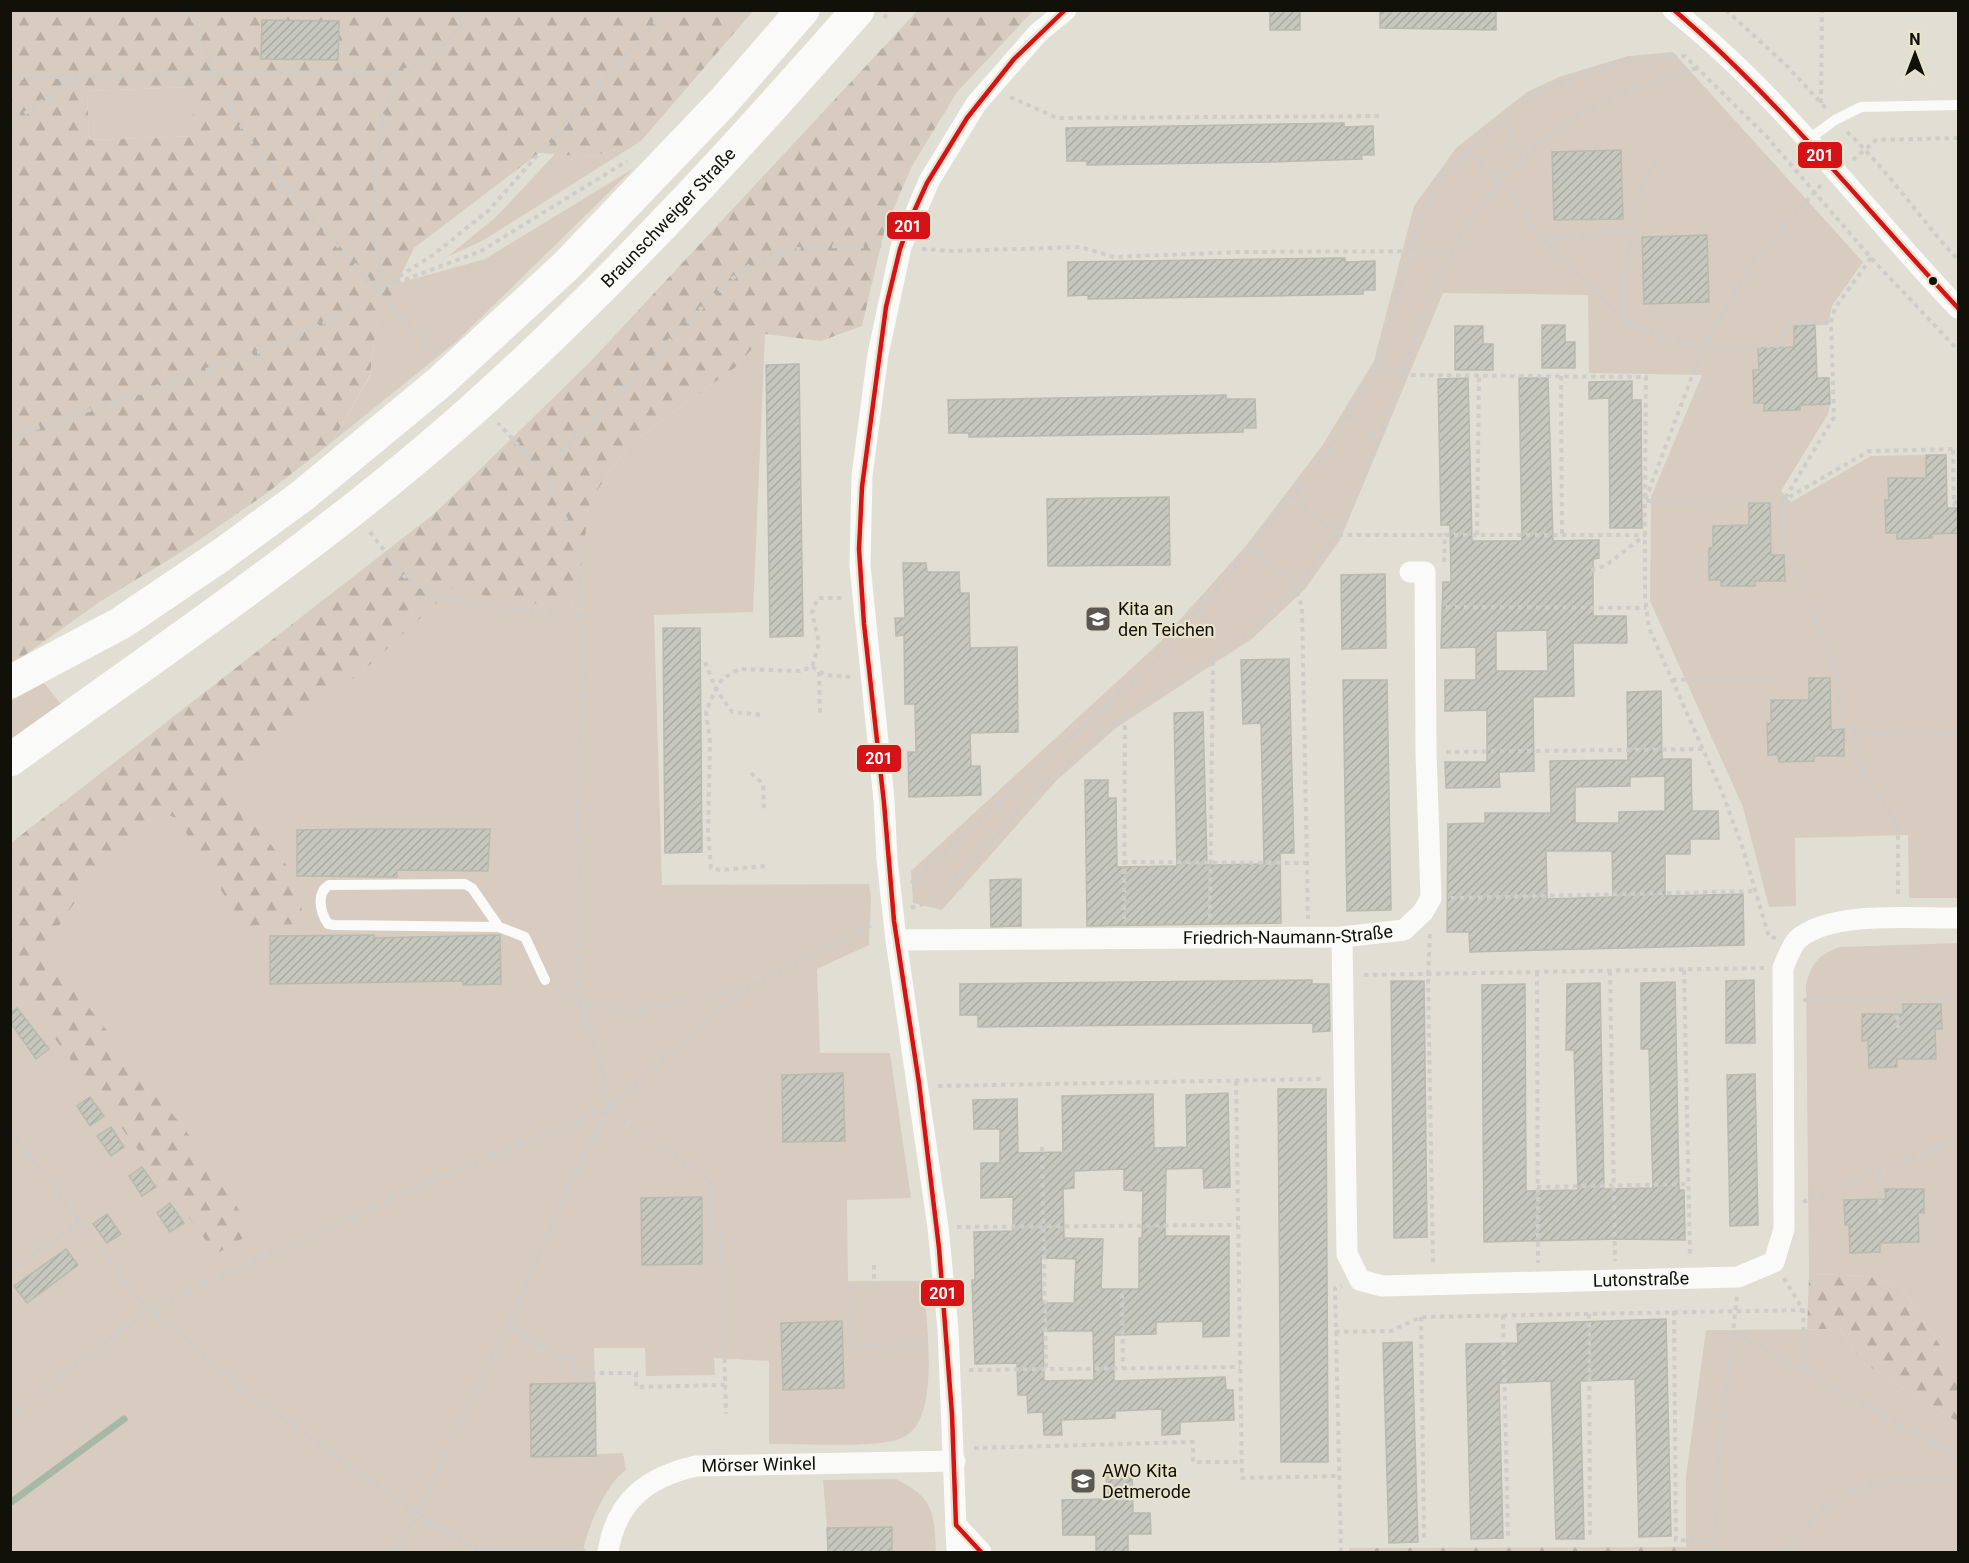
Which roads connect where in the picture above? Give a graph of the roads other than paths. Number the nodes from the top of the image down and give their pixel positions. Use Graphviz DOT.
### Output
graph roads {
  1 [pos="803,10"];
  2 [pos="858,10"];
  3 [pos="1066,10"];
  4 [pos="1673,10"];
  5 [pos="1959,105"];
  6 [pos="1809,139"];
  7 [pos="1959,308"];
  8 [pos="1410,572"];
  9 [pos="10,682"];
  10 [pos="10,760"];
  11 [pos="1959,918"];
  12 [pos="499,927"];
  13 [pos="1342,938"];
  14 [pos="896,940"];
  15 [pos="545,980"];
  16 [pos="955,1455"];
  17 [pos="956,1525"];
  18 [pos="608,1552"];
  19 [pos="957,1552"];
  20 [pos="981,1552"];
  1 -- 9 [label="highway"];
  2 -- 10 [label="highway, Braunschweiger Straße"];
  3 -- 14 [label="street"];
  4 -- 6 [label="street"];
  5 -- 6 [label="lane"];
  6 -- 7 [label="street"];
  8 -- 13 [label="street, Friedrich-Naumann-Straße"];
  11 -- 13 [label="street, Lutonstraße"];
  12 -- 12 [label="lane"];
  12 -- 15 [label="lane"];
  13 -- 14 [label="street, Friedrich-Naumann-Straße"];
  14 -- 16 [label="street"];
  16 -- 17 [label="street"];
  16 -- 18 [label="street, Mörser Winkel"];
  17 -- 19 [label="street"];
  17 -- 20 [label="street"];
}
